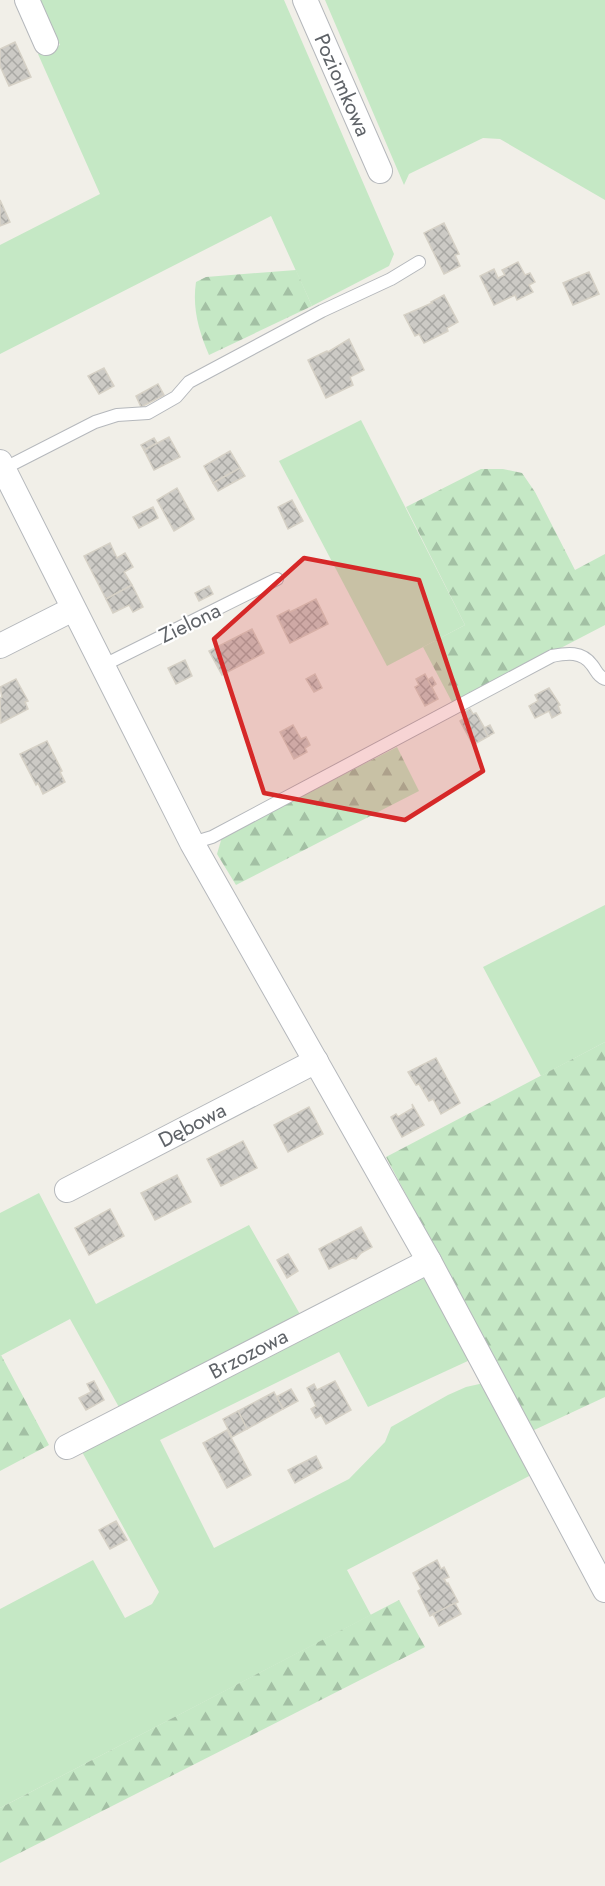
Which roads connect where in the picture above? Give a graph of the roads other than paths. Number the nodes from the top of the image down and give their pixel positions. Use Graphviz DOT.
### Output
graph roads {
  1 [pos="27,0"];
  2 [pos="305,0"];
  3 [pos="46,43"];
  4 [pos="380,171"];
  5 [pos="419,262"];
  6 [pos="2,466"];
  7 [pos="277,579"];
  8 [pos="73,609"];
  9 [pos="0,646"];
  10 [pos="102,666"];
  11 [pos="605,679"];
  12 [pos="192,843"];
  13 [pos="316,1061"];
  14 [pos="67,1190"];
  15 [pos="429,1261"];
  16 [pos="67,1447"];
  17 [pos="605,1590"];
  1 -- 3 [label="street"];
  2 -- 4 [label="street, Poziomkowa"];
  5 -- 6 [label="lane"];
  6 -- 8 [label="street"];
  7 -- 10 [label="lane, Zielona"];
  8 -- 9 [label="street"];
  8 -- 10 [label="street"];
  10 -- 12 [label="street"];
  11 -- 12 [label="lane"];
  12 -- 13 [label="street"];
  13 -- 14 [label="street, Dębowa"];
  13 -- 15 [label="street"];
  15 -- 16 [label="street, Brzozowa"];
  15 -- 17 [label="street"];
}
